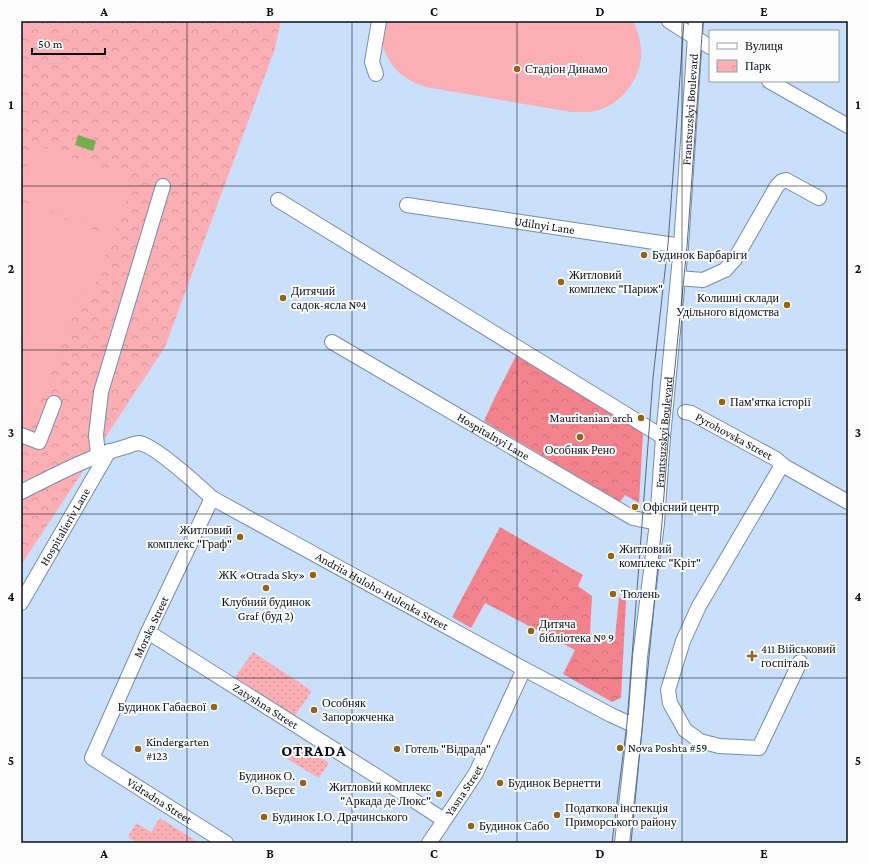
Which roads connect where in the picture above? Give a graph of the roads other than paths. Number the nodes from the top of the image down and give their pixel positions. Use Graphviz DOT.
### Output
graph roads {
  1 [pos="378,21"];
  2 [pos="669,21"];
  3 [pos="696,21"];
  4 [pos="694,38"];
  5 [pos="709,46"];
  6 [pos="376,74"];
  7 [pos="771,82"];
  8 [pos="848,126"];
  9 [pos="164,186"];
  10 [pos="819,198"];
  11 [pos="278,200"];
  12 [pos="407,205"];
  13 [pos="682,246"];
  14 [pos="678,278"];
  15 [pos="332,342"];
  16 [pos="54,403"];
  17 [pos="667,403"];
  18 [pos="21,435"];
  19 [pos="663,437"];
  20 [pos="104,453"];
  21 [pos="782,465"];
  22 [pos="21,492"];
  23 [pos="212,498"];
  24 [pos="848,502"];
  25 [pos="658,522"];
  26 [pos="21,604"];
  27 [pos="148,632"];
  28 [pos="800,662"];
  29 [pos="524,669"];
  30 [pos="635,726"];
  31 [pos="92,758"];
  32 [pos="444,820"];
  33 [pos="226,843"];
  34 [pos="429,843"];
  35 [pos="622,843"];
  1 -- 6 [label="street"];
  2 -- 4 [label="street"];
  3 -- 4 [label="street, Frantsuzskyi Boulevard"];
  4 -- 5 [label="street"];
  4 -- 13 [label="street, Frantsuzskyi Boulevard"];
  7 -- 8 [label="street"];
  9 -- 20 [label="street"];
  10 -- 14 [label="street"];
  11 -- 19 [label="street"];
  12 -- 13 [label="street, Udilnyi Lane"];
  13 -- 14 [label="street, Frantsuzskyi Boulevard"];
  14 -- 17 [label="street, Frantsuzskyi Boulevard"];
  15 -- 25 [label="street, Hospitalnyi Lane"];
  16 -- 18 [label="street"];
  17 -- 19 [label="street, Frantsuzskyi Boulevard"];
  17 -- 21 [label="street, Pyrohovska Street"];
  19 -- 25 [label="street, Frantsuzskyi Boulevard"];
  20 -- 22 [label="street"];
  20 -- 23 [label="street, Andriia Huloho-Hulenka Street"];
  20 -- 26 [label="street, Hospitalieriv Lane"];
  21 -- 24 [label="street, Pyrohovska Street"];
  21 -- 28 [label="street"];
  23 -- 27 [label="street, Morska Street"];
  23 -- 29 [label="street, Andriia Huloho-Hulenka Street"];
  25 -- 30 [label="street, Frantsuzskyi Boulevard"];
  27 -- 31 [label="street, Morska Street"];
  27 -- 32 [label="street, Zatyshna Street"];
  29 -- 30 [label="street, Andriia Huloho-Hulenka Street"];
  29 -- 32 [label="street, Yasna Street"];
  30 -- 35 [label="street, Frantsuzskyi Boulevard"];
  31 -- 33 [label="street, Vidradna Street"];
  32 -- 34 [label="street, Yasna Street"];
}
